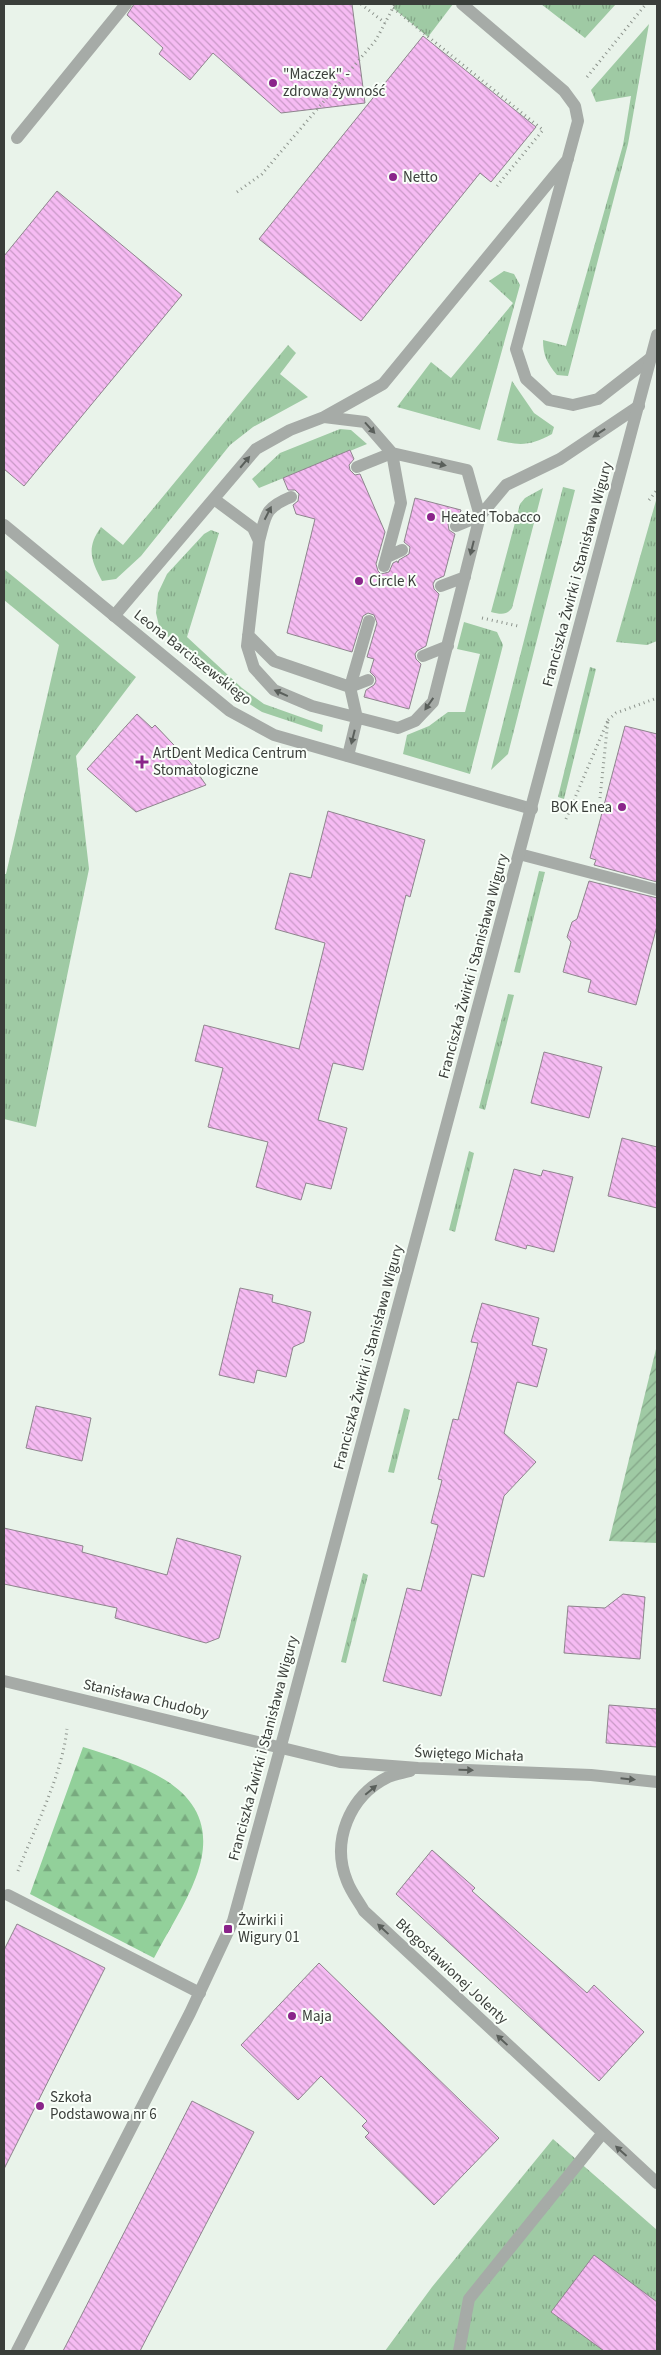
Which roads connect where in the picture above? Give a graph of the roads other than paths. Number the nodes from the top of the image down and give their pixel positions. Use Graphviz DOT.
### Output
graph roads {
  1 [pos="126,4"];
  2 [pos="462,4"];
  3 [pos="16,138"];
  4 [pos="568,159"];
  5 [pos="657,335"];
  6 [pos="652,357"];
  7 [pos="639,406"];
  8 [pos="324,417"];
  9 [pos="392,453"];
  10 [pos="357,467"];
  11 [pos="290,497"];
  12 [pos="214,499"];
  13 [pos="480,516"];
  14 [pos="4,525"];
  15 [pos="456,526"];
  16 [pos="259,541"];
  17 [pos="402,550"];
  18 [pos="465,577"];
  19 [pos="442,586"];
  20 [pos="114,616"];
  21 [pos="369,621"];
  22 [pos="248,635"];
  23 [pos="448,646"];
  24 [pos="423,656"];
  25 [pos="368,680"];
  26 [pos="350,688"];
  27 [pos="357,718"];
  28 [pos="348,756"];
  29 [pos="532,809"];
  30 [pos="519,854"];
  31 [pos="657,890"];
  32 [pos="4,1680"];
  33 [pos="281,1746"];
  34 [pos="418,1768"];
  35 [pos="657,1782"];
  36 [pos="8,1895"];
  37 [pos="200,1993"];
  38 [pos="602,2134"];
  39 [pos="657,2183"];
  40 [pos="17,2351"];
  41 [pos="459,2351"];
  1 -- 3 [label="street"];
  2 -- 4 [label="street"];
  4 -- 6 [label="street"];
  4 -- 8 [label="street"];
  5 -- 6 [label="street, Franciszka Żwirki i Stanisława Wigury"];
  6 -- 7 [label="street, Franciszka Żwirki i Stanisława Wigury"];
  7 -- 13 [label="street, one-way"];
  7 -- 29 [label="street, Franciszka Żwirki i Stanisława Wigury"];
  8 -- 9 [label="street, one-way"];
  12 -- 8 [label="street, one-way"];
  9 -- 10 [label="street"];
  9 -- 13 [label="street, one-way"];
  9 -- 17 [label="street"];
  16 -- 11 [label="street, one-way"];
  12 -- 16 [label="street"];
  12 -- 20 [label="street"];
  13 -- 15 [label="street"];
  13 -- 18 [label="street, one-way"];
  14 -- 20 [label="street, Leona Barciszewskiego"];
  16 -- 22 [label="street"];
  18 -- 19 [label="street"];
  18 -- 23 [label="street"];
  20 -- 28 [label="street, Leona Barciszewskiego"];
  21 -- 26 [label="street"];
  22 -- 26 [label="street"];
  27 -- 22 [label="street, one-way"];
  23 -- 24 [label="street"];
  23 -- 27 [label="street, one-way"];
  25 -- 26 [label="street"];
  26 -- 27 [label="street"];
  27 -- 28 [label="street, one-way"];
  28 -- 29 [label="street, Leona Barciszewskiego"];
  29 -- 30 [label="street, Franciszka Żwirki i Stanisława Wigury"];
  30 -- 31 [label="street"];
  30 -- 33 [label="street, Franciszka Żwirki i Stanisława Wigury"];
  32 -- 33 [label="street, Stanisława Chudoby"];
  33 -- 34 [label="street, Świętego Michała"];
  33 -- 37 [label="street, Franciszka Żwirki i Stanisława Wigury"];
  34 -- 35 [label="street, Świętego Michała, one-way"];
  38 -- 34 [label="street, Błogosławionej Jolenty, one-way"];
  36 -- 37 [label="street"];
  37 -- 40 [label="street, Franciszka Żwirki i Stanisława Wigury"];
  39 -- 38 [label="street, Błogosławionej Jolenty, one-way"];
  38 -- 41 [label="street"];
}
